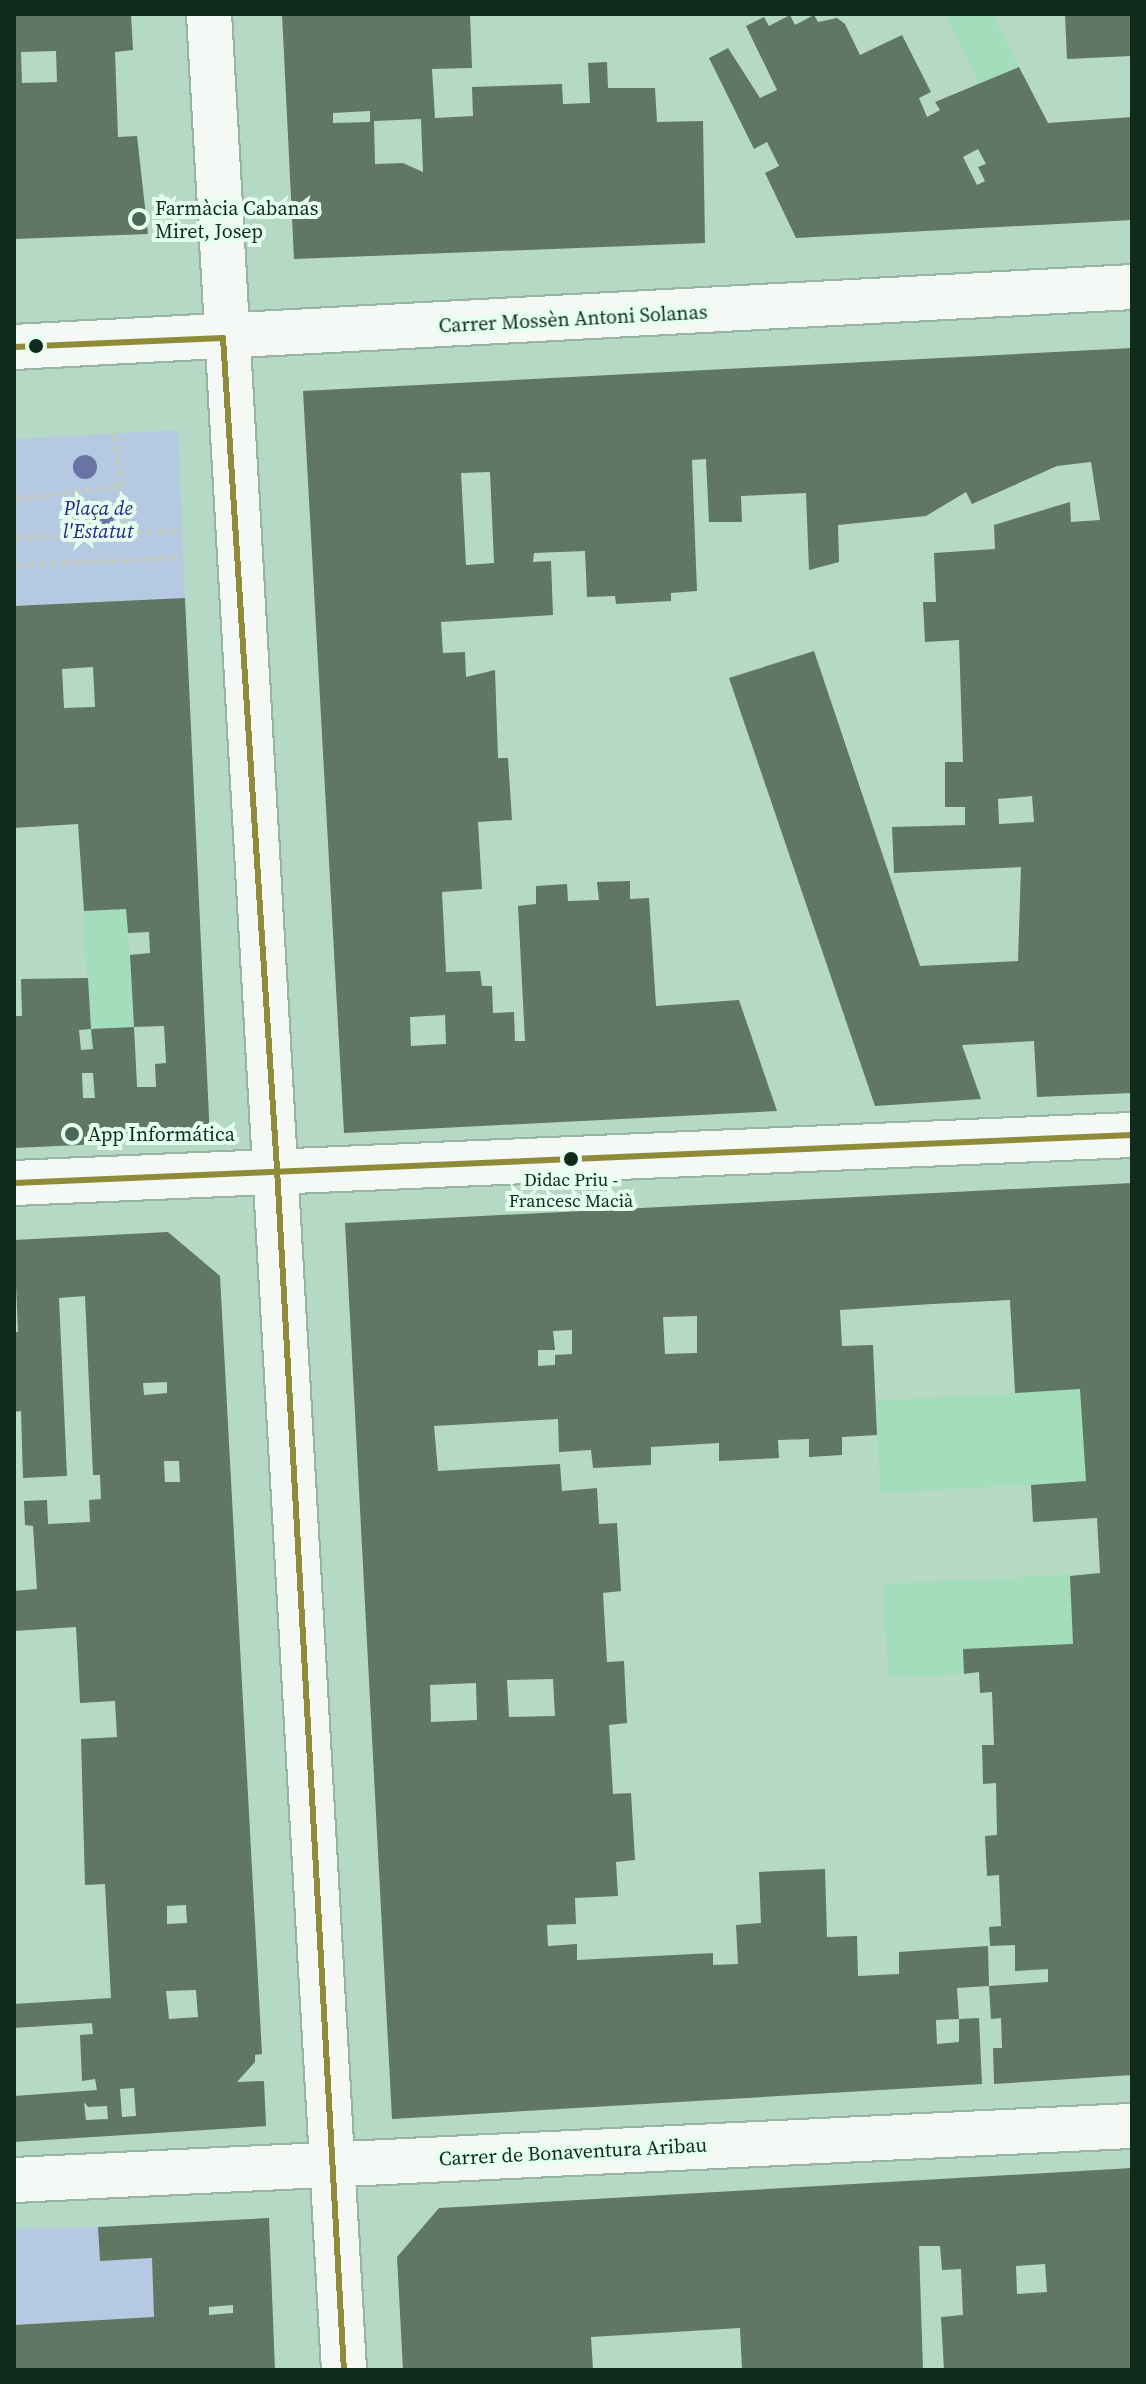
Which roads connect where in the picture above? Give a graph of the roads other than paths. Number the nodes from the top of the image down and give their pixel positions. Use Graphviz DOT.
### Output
graph roads {
  1 [pos="209,14"];
  2 [pos="1132,287"];
  3 [pos="223,338"];
  4 [pos="14,347"];
  5 [pos="1132,1135"];
  6 [pos="277,1169"];
  7 [pos="14,1183"];
  8 [pos="1132,2126"];
  9 [pos="332,2164"];
  10 [pos="14,2180"];
  11 [pos="344,2370"];
  1 -- 3 [label="street"];
  2 -- 3 [label="street, Carrer Mossèn Antoni Solanas"];
  3 -- 4 [label="street, Carrer Mossèn Antoni Solanas"];
  3 -- 6 [label="street"];
  5 -- 6 [label="street"];
  6 -- 7 [label="street"];
  6 -- 9 [label="street"];
  8 -- 9 [label="street, Carrer de Bonaventura Aribau"];
  9 -- 10 [label="street, Carrer de Bonaventura Aribau"];
  9 -- 11 [label="street"];
}
